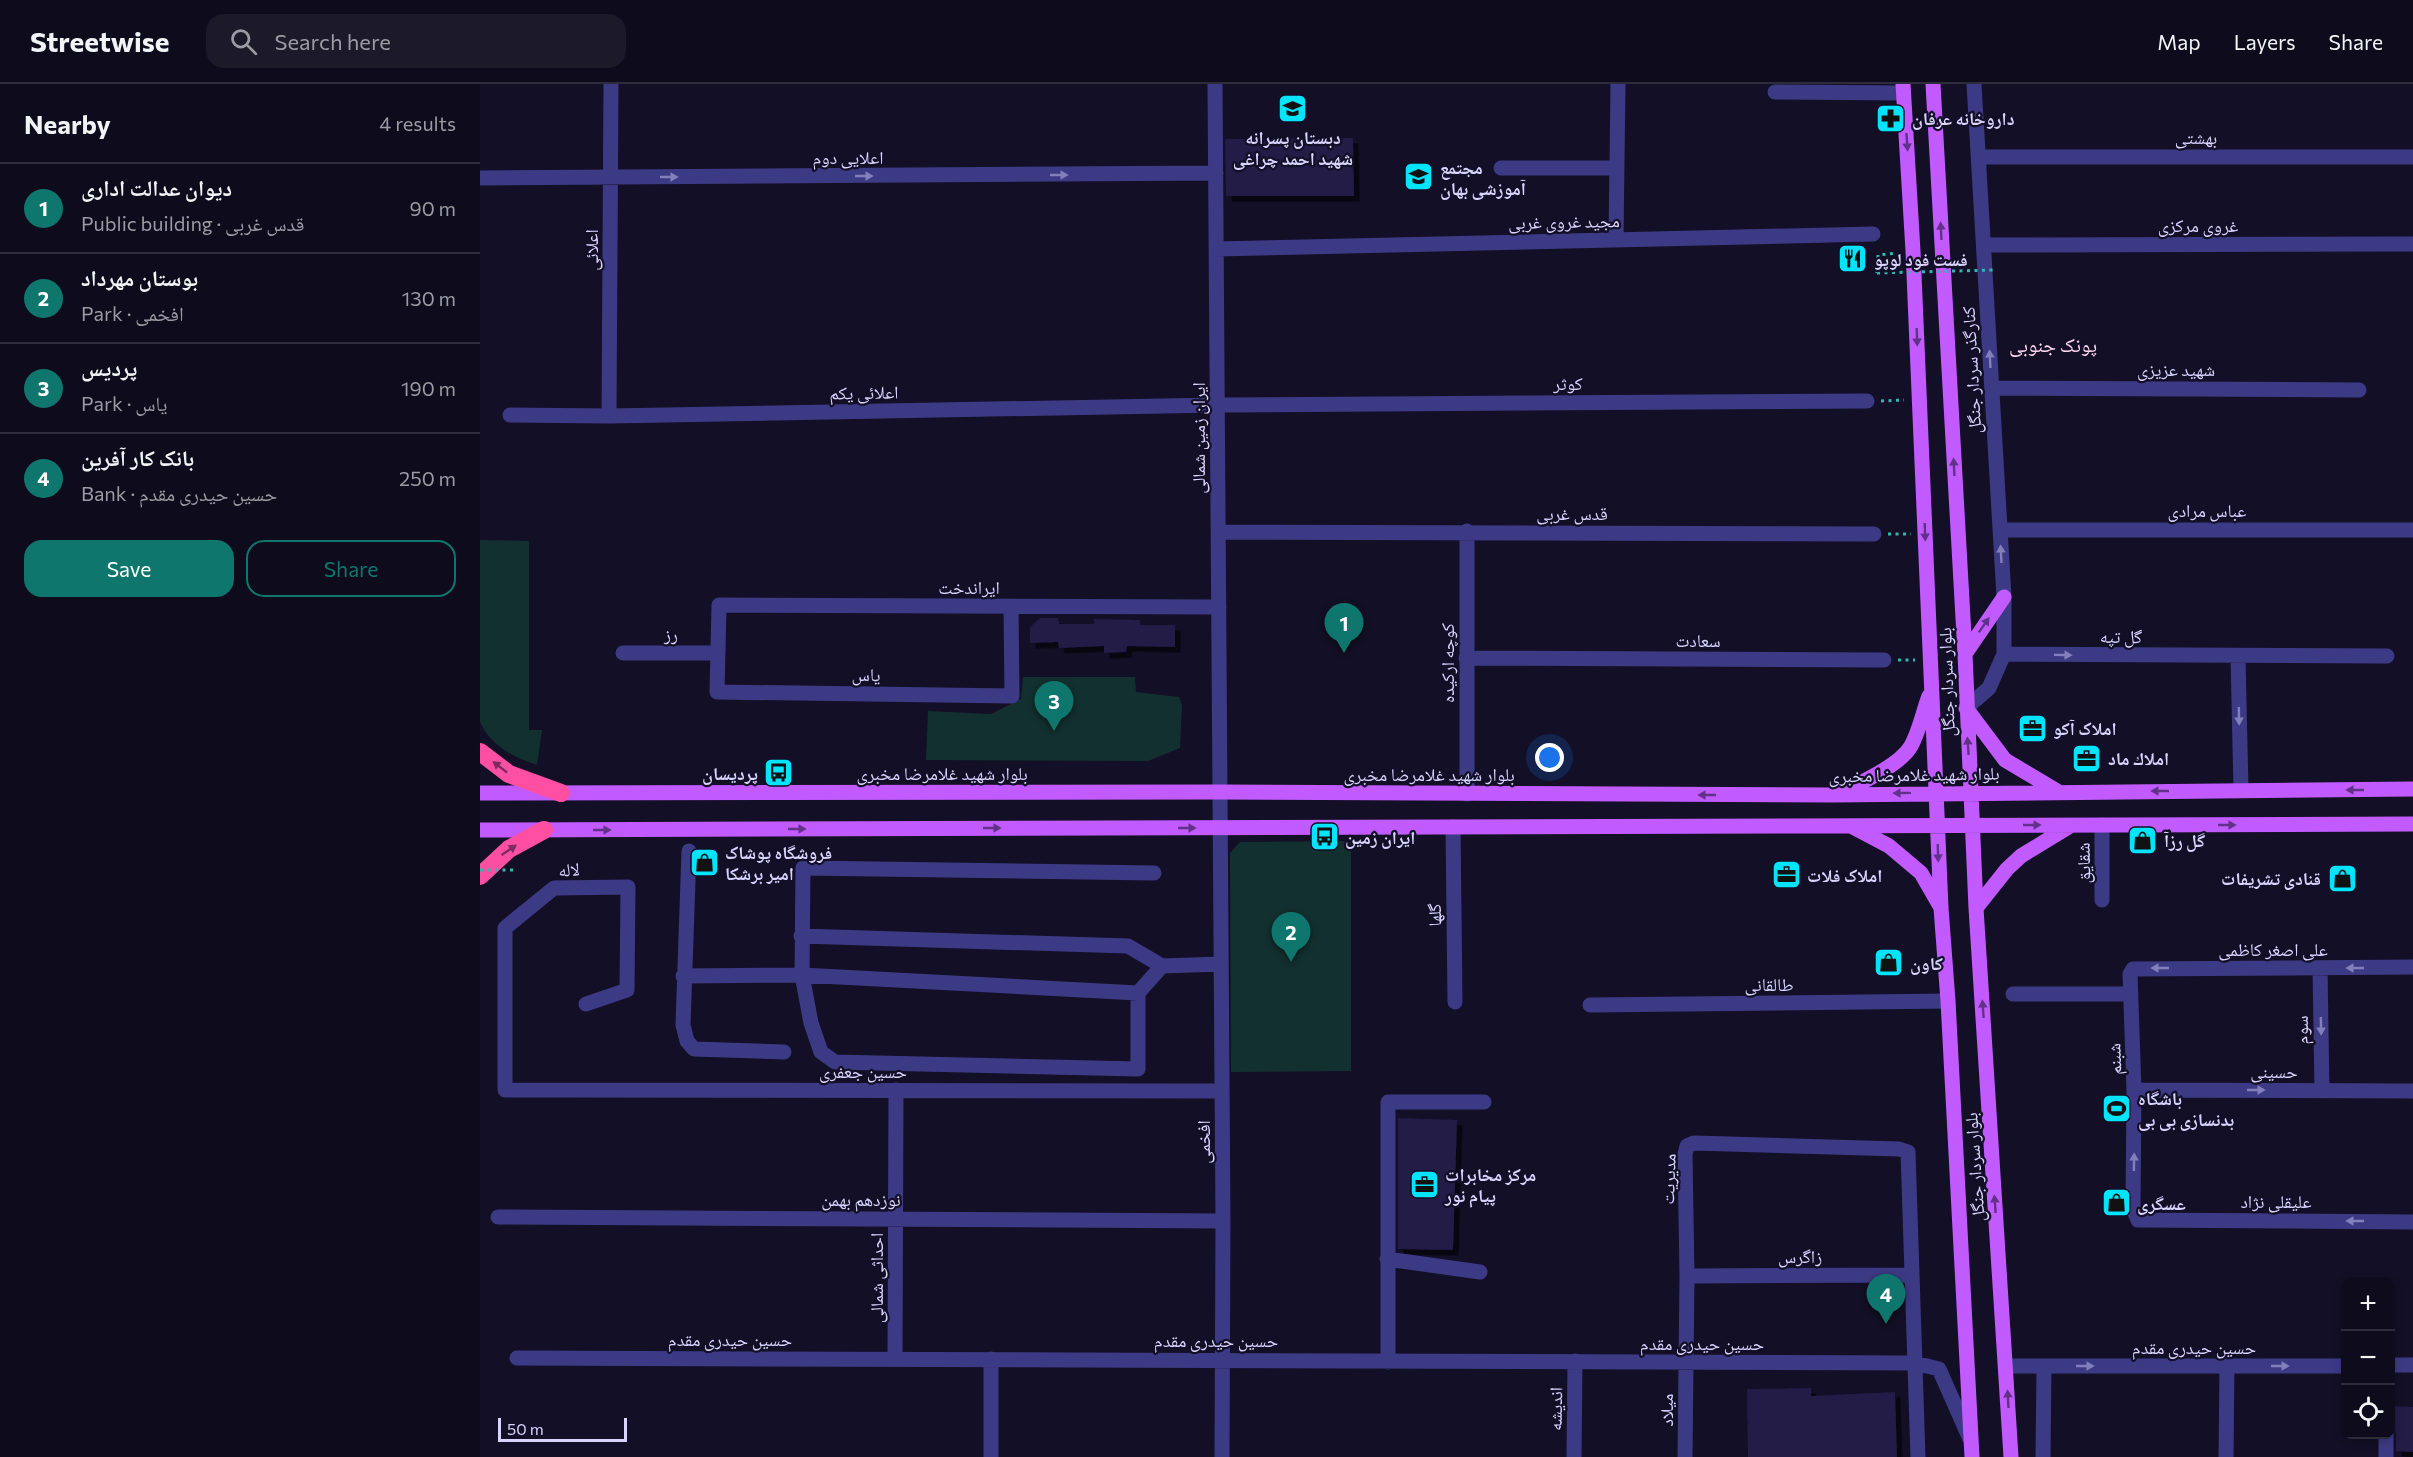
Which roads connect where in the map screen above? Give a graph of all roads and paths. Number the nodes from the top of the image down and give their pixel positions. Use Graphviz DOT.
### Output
graph roads {
  1 [pos="611,84"];
  2 [pos="1215,84"];
  3 [pos="1618,84"];
  4 [pos="1933,84"];
  5 [pos="1974,84"];
  6 [pos="1903,88"];
  7 [pos="1775,92"];
  8 [pos="1978,157"];
  9 [pos="2413,157"];
  10 [pos="1501,168"];
  11 [pos="1617,168"];
  12 [pos="1216,173"];
  13 [pos="480,178"];
  14 [pos="610,178"];
  15 [pos="1873,234"];
  16 [pos="1616,239"];
  17 [pos="2413,244"];
  18 [pos="1983,245"];
  19 [pos="1216,249"];
  20 [pos="1878,255"];
  21 [pos="1994,270"];
  22 [pos="1992,388"];
  23 [pos="2359,390"];
  24 [pos="1920,399"];
  25 [pos="1867,401"];
  26 [pos="1218,405"];
  27 [pos="510,415"];
  28 [pos="609,416"];
  29 [pos="2000,530"];
  30 [pos="2413,530"];
  31 [pos="1467,531"];
  32 [pos="1218,532"];
  33 [pos="1874,534"];
  34 [pos="1925,534"];
  35 [pos="2004,597"];
  36 [pos="719,604"];
  37 [pos="1011,607"];
  38 [pos="1219,607"];
  39 [pos="623,653"];
  40 [pos="718,653"];
  41 [pos="1965,654"];
  42 [pos="2004,654"];
  43 [pos="2388,656"];
  44 [pos="2238,657"];
  45 [pos="1466,658"];
  46 [pos="1884,660"];
  47 [pos="1931,660"];
  48 [pos="1932,688"];
  49 [pos="1966,708"];
  50 [pos="480,752"];
  51 [pos="2413,789"];
  52 [pos="2241,790"];
  53 [pos="2057,791"];
  54 [pos="1220,792"];
  55 [pos="480,793"];
  56 [pos="561,793"];
  57 [pos="1936,793"];
  58 [pos="1972,793"];
  59 [pos="1467,794"];
  60 [pos="1833,795"];
  61 [pos="2413,824"];
  62 [pos="1973,825"];
  63 [pos="2070,825"];
  64 [pos="2102,825"];
  65 [pos="1851,826"];
  66 [pos="1937,826"];
  67 [pos="1453,827"];
  68 [pos="1220,828"];
  69 [pos="480,830"];
  70 [pos="544,830"];
  71 [pos="689,851"];
  72 [pos="480,870"];
  73 [pos="513,870"];
  74 [pos="1154,873"];
  75 [pos="480,876"];
  76 [pos="2102,900"];
  77 [pos="1941,908"];
  78 [pos="1976,908"];
  79 [pos="801,936"];
  80 [pos="1221,964"];
  81 [pos="1162,966"];
  82 [pos="2413,967"];
  83 [pos="2320,968"];
  84 [pos="2133,969"];
  85 [pos="802,975"];
  86 [pos="683,976"];
  87 [pos="1138,993"];
  88 [pos="2013,994"];
  89 [pos="2131,994"];
  90 [pos="1455,1002"];
  91 [pos="1948,1002"];
  92 [pos="586,1004"];
  93 [pos="1590,1005"];
  94 [pos="784,1052"];
  95 [pos="505,1090"];
  96 [pos="896,1090"];
  97 [pos="2134,1090"];
  98 [pos="2322,1090"];
  99 [pos="1222,1091"];
  100 [pos="2413,1091"];
  101 [pos="1484,1102"];
  102 [pos="498,1217"];
  103 [pos="896,1219"];
  104 [pos="2138,1220"];
  105 [pos="1223,1221"];
  106 [pos="2413,1222"];
  107 [pos="1387,1259"];
  108 [pos="1480,1272"];
  109 [pos="1912,1275"];
  110 [pos="1687,1276"];
  111 [pos="517,1358"];
  112 [pos="895,1359"];
  113 [pos="991,1359"];
  114 [pos="1223,1359"];
  115 [pos="1575,1361"];
  116 [pos="1388,1362"];
  117 [pos="1685,1362"];
  118 [pos="1915,1363"];
  119 [pos="2395,1365"];
  120 [pos="2413,1365"];
  121 [pos="2006,1366"];
  122 [pos="2044,1366"];
  123 [pos="2227,1366"];
  124 [pos="2341,1366"];
  125 [pos="2386,1439"];
  126 [pos="1972,1450"];
  127 [pos="991,1457"];
  128 [pos="1222,1457"];
  129 [pos="1574,1457"];
  130 [pos="1685,1457"];
  131 [pos="1918,1457"];
  132 [pos="2011,1457"];
  133 [pos="2043,1457"];
  134 [pos="2226,1457"];
  135 [pos="2386,1457"];
  1 -- 14 [label="street, اعلائی"];
  2 -- 12 [label="street, ایران زمین شمالی"];
  3 -- 11 [label="street"];
  41 -- 4 [label="main road, بلوار سردار جنگل, one-way"];
  5 -- 8 [label="street, کنارگذر سردار جنگل"];
  6 -- 7 [label="street"];
  6 -- 24 [label="main road, بلوار سردار جنگل, one-way"];
  8 -- 9 [label="street, بهشتی"];
  8 -- 18 [label="street, کنارگذر سردار جنگل"];
  10 -- 11 [label="street"];
  11 -- 16 [label="street"];
  14 -- 12 [label="street, اعلایی دوم, one-way"];
  12 -- 19 [label="street, ایران زمین شمالی"];
  13 -- 14 [label="street, اعلایی دوم"];
  14 -- 28 [label="street, اعلائی"];
  15 -- 16 [label="street, مجید غروی غربی"];
  16 -- 19 [label="street, مجید غروی غربی"];
  17 -- 18 [label="street, غروی مرکزی"];
  22 -- 18 [label="street, کنارگذر سردار جنگل, one-way"];
  19 -- 26 [label="street, ایران زمین شمالی"];
  20 -- 21 [label="path, bridge"];
  22 -- 23 [label="street, شهید عزیزی"];
  22 -- 29 [label="street, کنارگذر سردار جنگل"];
  24 -- 25 [label="path"];
  24 -- 34 [label="main road, بلوار سردار جنگل, one-way"];
  25 -- 26 [label="street, کوثر"];
  26 -- 28 [label="street, اعلائی یکم"];
  26 -- 32 [label="street, ایران زمین شمالی"];
  27 -- 28 [label="street, اعلائی یکم"];
  29 -- 30 [label="street, عباس مرادی"];
  35 -- 29 [label="street, کنارگذر سردار جنگل, one-way"];
  31 -- 32 [label="street, قدس غربی"];
  31 -- 33 [label="street, قدس غربی"];
  31 -- 45 [label="street, کوچه ارکیده"];
  32 -- 38 [label="street, ایران زمین شمالی"];
  33 -- 34 [label="path"];
  34 -- 47 [label="main road, بلوار سردار جنگل"];
  41 -- 35 [label="main road, one-way"];
  35 -- 42 [label="street, کنارگذر سردار جنگل"];
  36 -- 37 [label="street, ایراندخت"];
  36 -- 40 [label="street, یاس"];
  37 -- 38 [label="street, ایراندخت"];
  37 -- 40 [label="street, یاس"];
  38 -- 54 [label="street, ایران زمین شمالی"];
  39 -- 40 [label="street, رز"];
  41 -- 49 [label="main road, بلوار سردار جنگل"];
  42 -- 44 [label="street, گل تپه, one-way"];
  42 -- 49 [label="street"];
  43 -- 44 [label="street, گل تپه"];
  44 -- 52 [label="street, one-way"];
  45 -- 46 [label="street, سعادت"];
  45 -- 59 [label="street, کوچه ارکیده"];
  46 -- 47 [label="path"];
  47 -- 48 [label="main road, بلوار سردار جنگل"];
  48 -- 57 [label="main road, بلوار سردار جنگل"];
  48 -- 60 [label="main road"];
  49 -- 53 [label="main road"];
  58 -- 49 [label="main road, بلوار سردار جنگل, one-way"];
  56 -- 50 [label="highway, one-way"];
  51 -- 52 [label="main road, بلوار شهید غلامرضا مخبری, one-way"];
  52 -- 53 [label="main road, بلوار شهید غلامرضا مخبری, one-way"];
  53 -- 58 [label="main road, بلوار شهید غلامرضا مخبری"];
  54 -- 56 [label="main road, بلوار شهید غلامرضا مخبری"];
  54 -- 59 [label="main road, بلوار شهید غلامرضا مخبری"];
  54 -- 68 [label="street, ایران زمین شمالی"];
  55 -- 56 [label="main road, بلوار شهید غلامرضا مخبری"];
  57 -- 58 [label="main road, بلوار شهید غلامرضا مخبری"];
  57 -- 60 [label="main road, بلوار شهید غلامرضا مخبری, one-way"];
  57 -- 66 [label="main road, بلوار سردار جنگل"];
  58 -- 62 [label="main road, بلوار سردار جنگل"];
  60 -- 59 [label="main road, بلوار شهید غلامرضا مخبری, one-way"];
  64 -- 61 [label="main road, one-way"];
  62 -- 63 [label="main road, one-way"];
  62 -- 66 [label="main road"];
  62 -- 78 [label="main road, بلوار سردار جنگل"];
  63 -- 64 [label="main road"];
  63 -- 78 [label="main road"];
  64 -- 76 [label="street, شقایق"];
  65 -- 66 [label="main road"];
  65 -- 67 [label="main road"];
  65 -- 77 [label="main road"];
  66 -- 77 [label="main road, بلوار سردار جنگل, one-way"];
  67 -- 68 [label="main road"];
  67 -- 90 [label="street, گلها"];
  70 -- 68 [label="main road, one-way"];
  68 -- 80 [label="street, افخمی"];
  69 -- 70 [label="main road"];
  75 -- 70 [label="highway, one-way"];
  71 -- 86 [label="street"];
  72 -- 73 [label="path, bridge"];
  74 -- 79 [label="street"];
  77 -- 91 [label="main road, بلوار سردار جنگل"];
  121 -- 78 [label="main road, بلوار سردار جنگل, one-way"];
  79 -- 81 [label="street"];
  79 -- 85 [label="street"];
  80 -- 81 [label="street"];
  80 -- 99 [label="street, افخمی"];
  81 -- 87 [label="street"];
  82 -- 83 [label="street, علی اصغر کاظمی, one-way"];
  83 -- 84 [label="street, علی اصغر کاظمی, one-way"];
  83 -- 98 [label="street, سوم, one-way"];
  84 -- 89 [label="street, شبنم"];
  85 -- 86 [label="street"];
  85 -- 87 [label="street"];
  85 -- 87 [label="street"];
  86 -- 94 [label="street"];
  88 -- 89 [label="street"];
  89 -- 97 [label="street, شبنم"];
  91 -- 93 [label="street, طالقانی"];
  91 -- 126 [label="main road, بلوار سردار جنگل"];
  92 -- 95 [label="street, لاله"];
  95 -- 96 [label="street, حسین جعفری"];
  96 -- 99 [label="street, حسین جعفری"];
  96 -- 103 [label="street, احداثی شمالی"];
  97 -- 98 [label="street, حسینی, one-way"];
  104 -- 97 [label="street, شبنم, one-way"];
  98 -- 100 [label="street, حسینی"];
  99 -- 105 [label="street, افخمی"];
  101 -- 107 [label="street"];
  102 -- 103 [label="street, نوزدهم بهمن"];
  103 -- 105 [label="street, نوزدهم بهمن"];
  103 -- 112 [label="street, احداثی شمالی"];
  106 -- 104 [label="street, علیقلی نژاد, one-way"];
  105 -- 114 [label="street, افخمی"];
  107 -- 108 [label="street"];
  107 -- 116 [label="street"];
  109 -- 110 [label="street, زاگرس"];
  109 -- 110 [label="street, مدیریت"];
  109 -- 118 [label="street"];
  110 -- 117 [label="street, مدیریت"];
  111 -- 112 [label="street, حسین حیدری مقدم"];
  112 -- 113 [label="street, حسین حیدری مقدم"];
  113 -- 114 [label="street, حسین حیدری مقدم"];
  113 -- 127 [label="street"];
  114 -- 116 [label="street, حسین حیدری مقدم"];
  114 -- 128 [label="street, افخمی"];
  115 -- 116 [label="street, حسین حیدری مقدم"];
  115 -- 117 [label="street, حسین حیدری مقدم"];
  115 -- 129 [label="street, اندیشه"];
  117 -- 118 [label="street, حسین حیدری مقدم"];
  117 -- 130 [label="street, میلاد"];
  118 -- 126 [label="street"];
  118 -- 131 [label="street"];
  119 -- 120 [label="street"];
  121 -- 122 [label="street, حسین حیدری مقدم"];
  132 -- 121 [label="main road, بلوار سردار جنگل, one-way"];
  122 -- 123 [label="street, حسین حیدری مقدم, one-way"];
  122 -- 133 [label="street"];
  123 -- 124 [label="street, حسین حیدری مقدم, one-way"];
  123 -- 134 [label="street"];
  125 -- 135 [label="street"];
}
